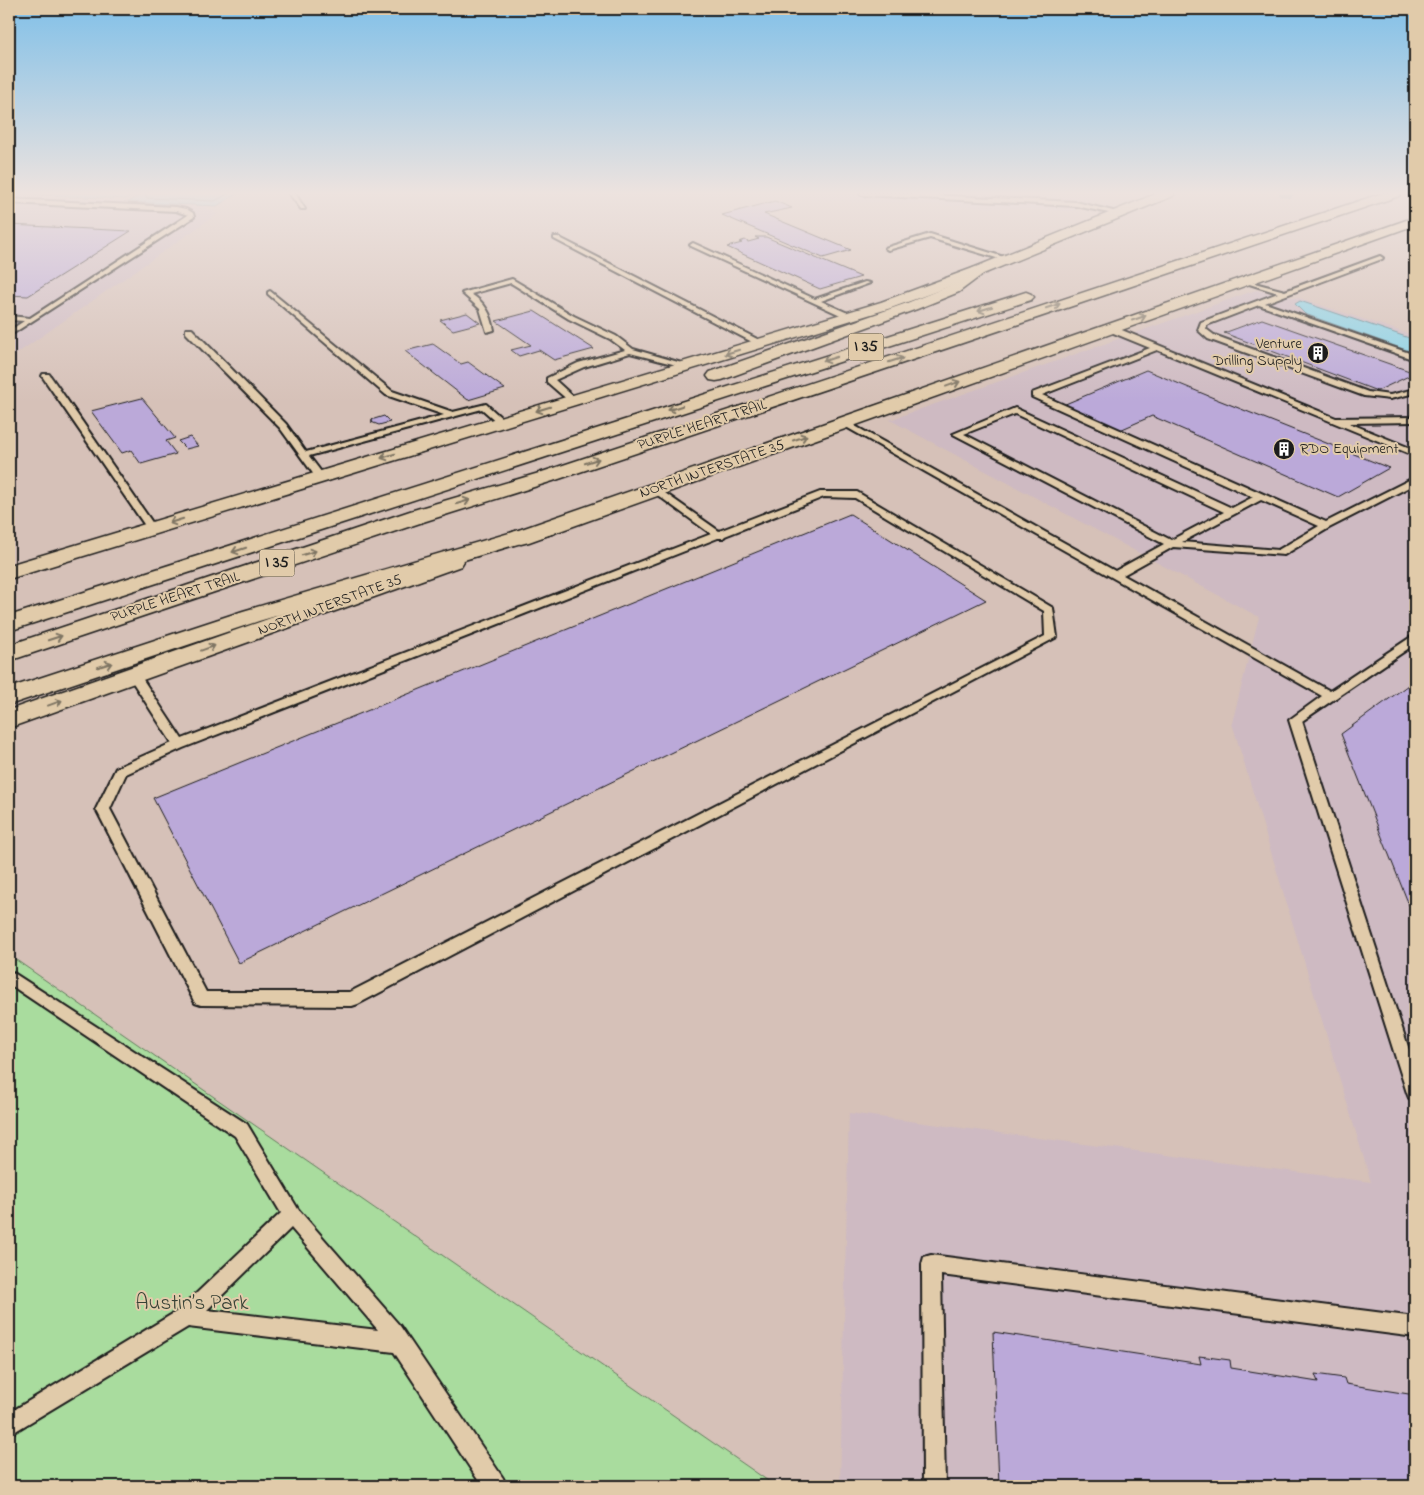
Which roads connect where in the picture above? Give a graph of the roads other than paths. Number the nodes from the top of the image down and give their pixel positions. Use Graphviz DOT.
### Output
graph roads {
  1 [pos="120,263"];
  2 [pos="605,263"];
  3 [pos="732,263"];
  4 [pos="996,263"];
  5 [pos="1186,263"];
  6 [pos="1295,263"];
  7 [pos="1367,263"];
  8 [pos="978,270"];
  9 [pos="1245,280"];
  10 [pos="867,283"];
  11 [pos="270,293"];
  12 [pos="1037,293"];
  13 [pos="1285,293"];
  14 [pos="815,301"];
  15 [pos="1259,303"];
  16 [pos="847,316"];
  17 [pos="9,318"];
  18 [pos="31,320"];
  19 [pos="1109,328"];
  20 [pos="490,330"];
  21 [pos="189,331"];
  22 [pos="9,334"];
  23 [pos="762,343"];
  24 [pos="1156,348"];
  25 [pos="630,351"];
  26 [pos="1415,358"];
  27 [pos="688,366"];
  28 [pos="46,376"];
  29 [pos="700,382"];
  30 [pos="1415,391"];
  31 [pos="654,399"];
  32 [pos="573,400"];
  33 [pos="453,415"];
  34 [pos="1415,419"];
  35 [pos="1335,421"];
  36 [pos="502,422"];
  37 [pos="843,423"];
  38 [pos="1415,453"];
  39 [pos="304,455"];
  40 [pos="320,477"];
  41 [pos="1415,480"];
  42 [pos="655,489"];
  43 [pos="1261,496"];
  44 [pos="386,504"];
  45 [pos="1232,512"];
  46 [pos="1326,526"];
  47 [pos="151,528"];
  48 [pos="548,528"];
  49 [pos="720,536"];
  50 [pos="1172,544"];
  51 [pos="9,572"];
  52 [pos="1116,575"];
  53 [pos="11,623"];
  54 [pos="1415,639"];
  55 [pos="9,653"];
  56 [pos="134,675"];
  57 [pos="1331,696"];
  58 [pos="9,697"];
  59 [pos="9,719"];
  60 [pos="179,745"];
  61 [pos="9,976"];
  62 [pos="1415,1092"];
  63 [pos="292,1215"];
  64 [pos="186,1317"];
  65 [pos="1415,1327"];
  66 [pos="400,1344"];
  67 [pos="9,1426"];
  68 [pos="496,1486"];
  69 [pos="934,1486"];
  1 -- 18 [label="lane"];
  2 -- 23 [label="lane"];
  3 -- 14 [label="lane"];
  4 -- 8 [label="main road"];
  55 -- 5 [label="main road, PURPLE HEART TRAIL / I 35, one-way"];
  6 -- 9 [label="main road, NORTH INTERSTATE 35"];
  7 -- 13 [label="lane"];
  8 -- 16 [label="main road"];
  8 -- 29 [label="main road"];
  9 -- 13 [label="lane"];
  19 -- 9 [label="main road, NORTH INTERSTATE 35, one-way"];
  10 -- 14 [label="lane"];
  11 -- 33 [label="lane"];
  12 -- 44 [label="main road, PURPLE HEART TRAIL / I 35, one-way"];
  13 -- 15 [label="lane"];
  14 -- 16 [label="lane"];
  15 -- 26 [label="lane"];
  15 -- 30 [label="lane"];
  16 -- 23 [label="main road"];
  17 -- 18 [label="lane"];
  18 -- 22 [label="lane"];
  19 -- 24 [label="lane"];
  37 -- 19 [label="main road, NORTH INTERSTATE 35, one-way"];
  20 -- 25 [label="lane"];
  21 -- 39 [label="lane"];
  23 -- 27 [label="main road, one-way"];
  24 -- 35 [label="lane"];
  24 -- 43 [label="lane"];
  25 -- 27 [label="lane"];
  25 -- 32 [label="lane"];
  27 -- 32 [label="main road"];
  28 -- 47 [label="lane"];
  31 -- 44 [label="main road"];
  32 -- 36 [label="main road, one-way"];
  33 -- 36 [label="lane"];
  33 -- 39 [label="lane"];
  34 -- 35 [label="lane"];
  35 -- 38 [label="lane"];
  36 -- 40 [label="main road, one-way"];
  42 -- 37 [label="main road, NORTH INTERSTATE 35, one-way"];
  37 -- 52 [label="lane"];
  39 -- 40 [label="lane"];
  40 -- 47 [label="main road, one-way"];
  41 -- 46 [label="lane"];
  42 -- 48 [label="main road, NORTH INTERSTATE 35"];
  42 -- 49 [label="lane"];
  43 -- 45 [label="lane"];
  43 -- 46 [label="lane"];
  44 -- 53 [label="main road, PURPLE HEART TRAIL / I 35, one-way"];
  45 -- 50 [label="lane"];
  45 -- 50 [label="lane"];
  46 -- 50 [label="lane"];
  47 -- 51 [label="main road"];
  56 -- 48 [label="main road, NORTH INTERSTATE 35, one-way"];
  58 -- 48 [label="main road, one-way"];
  49 -- 60 [label="lane"];
  49 -- 60 [label="lane"];
  50 -- 52 [label="lane"];
  52 -- 57 [label="lane"];
  54 -- 57 [label="lane"];
  59 -- 56 [label="main road, NORTH INTERSTATE 35, one-way"];
  56 -- 60 [label="lane"];
  57 -- 62 [label="lane"];
  61 -- 63 [label="lane"];
  63 -- 64 [label="lane"];
  63 -- 66 [label="lane"];
  64 -- 66 [label="lane"];
  64 -- 67 [label="lane"];
  65 -- 69 [label="lane"];
  66 -- 68 [label="lane"];
}
